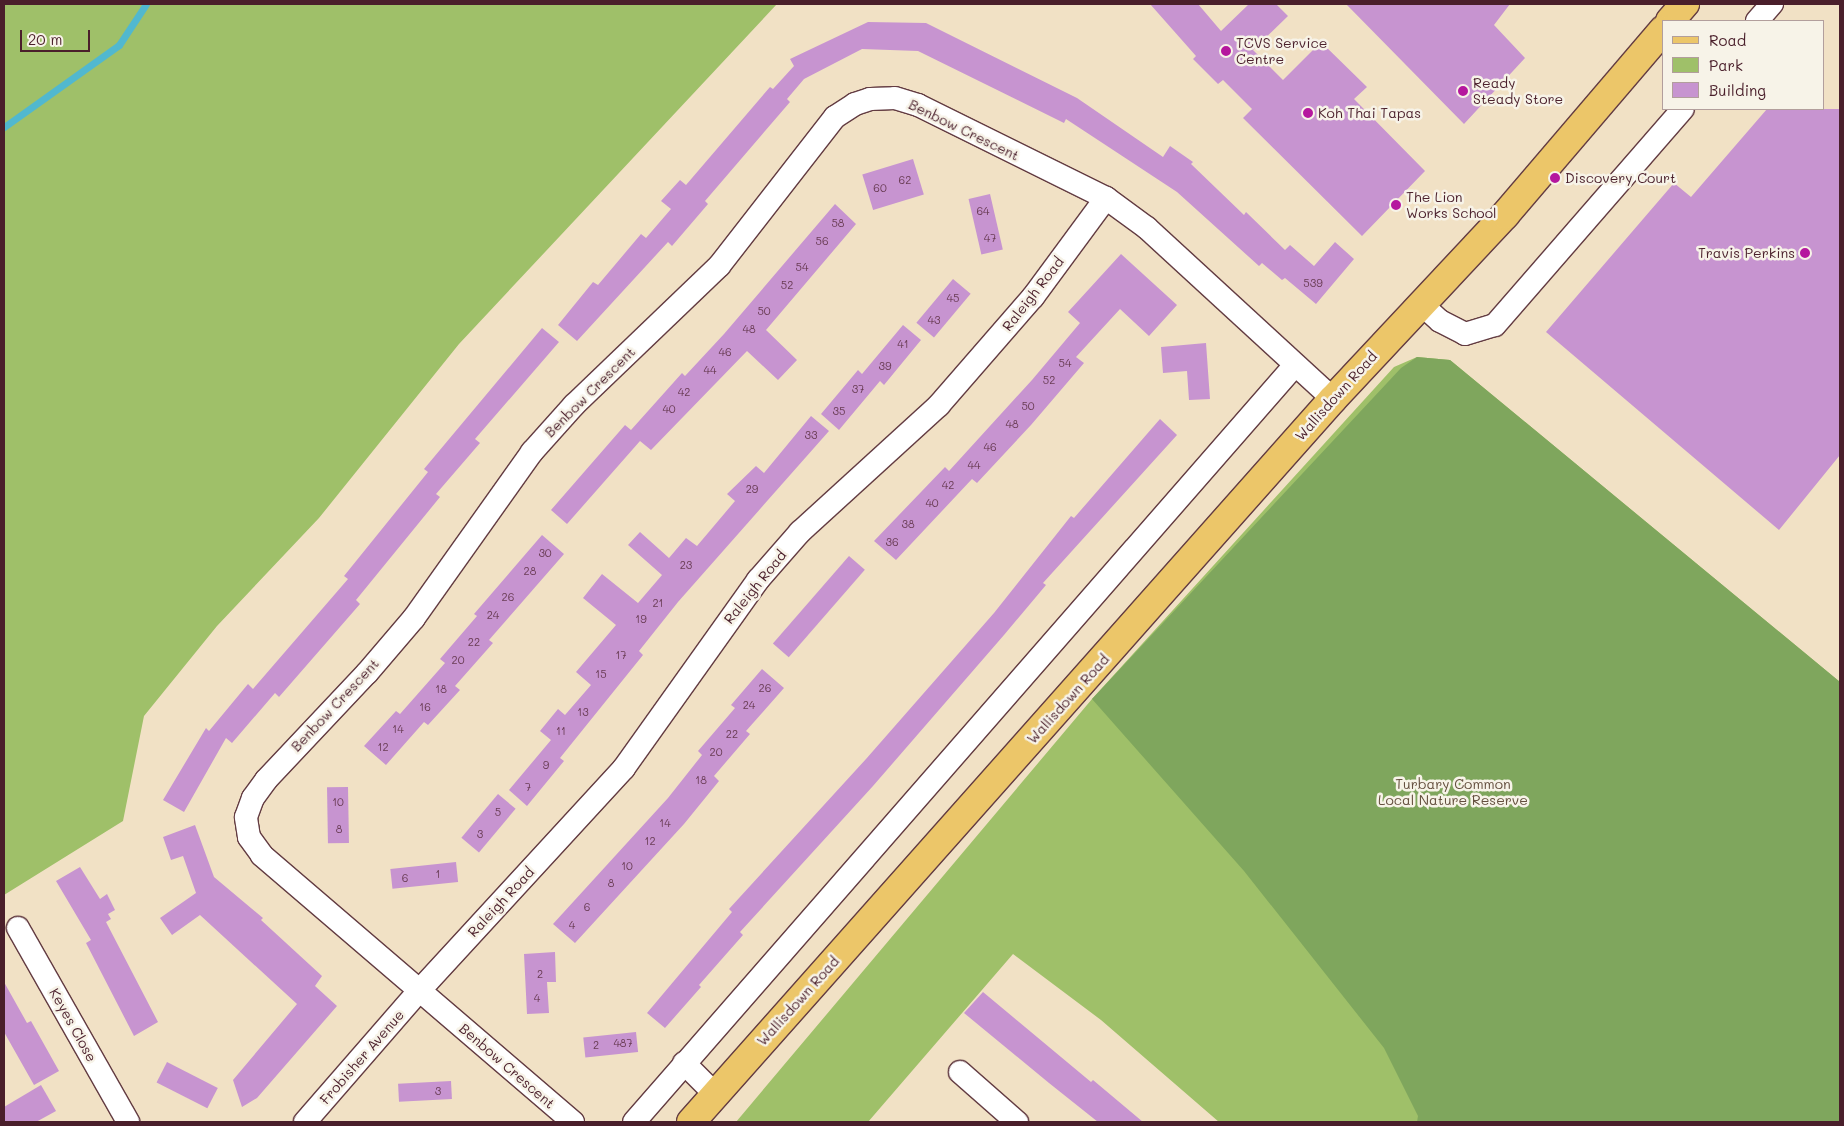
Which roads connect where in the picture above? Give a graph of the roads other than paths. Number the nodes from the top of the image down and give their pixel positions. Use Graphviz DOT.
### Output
graph roads {
  1 [pos="1685,4"];
  2 [pos="1772,4"];
  3 [pos="1671,20"];
  4 [pos="1758,20"];
  5 [pos="1662,31"];
  6 [pos="1681,110"];
  7 [pos="1106,198"];
  8 [pos="1420,303"];
  9 [pos="1295,365"];
  10 [pos="1333,399"];
  11 [pos="18,928"];
  12 [pos="419,991"];
  13 [pos="684,1063"];
  14 [pos="960,1072"];
  15 [pos="715,1094"];
  16 [pos="128,1122"];
  17 [pos="305,1122"];
  18 [pos="572,1122"];
  19 [pos="634,1122"];
  20 [pos="691,1122"];
  21 [pos="1017,1122"];
  1 -- 3 [label="main road"];
  2 -- 4 [label="street"];
  5 -- 8 [label="main road, Wallisdown Road"];
  6 -- 8 [label="street"];
  7 -- 9 [label="street, Benbow Crescent"];
  7 -- 12 [label="street, Raleigh Road"];
  7 -- 12 [label="street, Benbow Crescent"];
  8 -- 10 [label="main road, Wallisdown Road"];
  9 -- 10 [label="street, Benbow Crescent"];
  9 -- 13 [label="street"];
  10 -- 15 [label="main road, Wallisdown Road"];
  11 -- 16 [label="street, Keyes Close"];
  12 -- 17 [label="street, Frobisher Avenue"];
  12 -- 18 [label="street, Benbow Crescent"];
  13 -- 15 [label="street"];
  13 -- 19 [label="street"];
  14 -- 21 [label="street"];
  15 -- 20 [label="main road, Wallisdown Road"];
}
